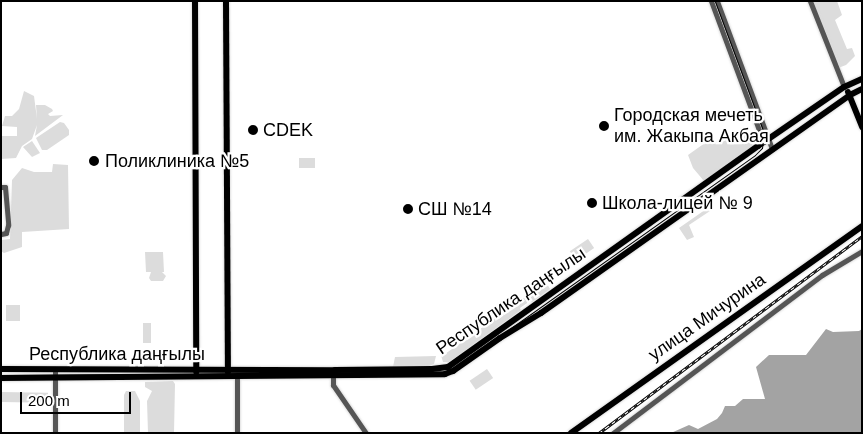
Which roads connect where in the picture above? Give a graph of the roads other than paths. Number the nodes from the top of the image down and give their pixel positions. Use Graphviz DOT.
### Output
graph roads {
  1 [pos="195,1"];
  2 [pos="226,1"];
  3 [pos="712,1"];
  4 [pos="717,1"];
  5 [pos="810,1"];
  6 [pos="862,79"];
  7 [pos="844,87"];
  8 [pos="862,89"];
  9 [pos="850,95"];
  10 [pos="862,127"];
  11 [pos="763,132"];
  12 [pos="775,135"];
  13 [pos="768,140"];
  14 [pos="758,147"];
  15 [pos="772,149"];
  16 [pos="1,187"];
  17 [pos="862,226"];
  18 [pos="1,234"];
  19 [pos="862,251"];
  20 [pos="228,368"];
  21 [pos="1,369"];
  22 [pos="55,369"];
  23 [pos="196,369"];
  24 [pos="196,376"];
  25 [pos="228,376"];
  26 [pos="237,376"];
  27 [pos="333,376"];
  28 [pos="55,377"];
  29 [pos="1,378"];
  30 [pos="365,432"];
  31 [pos="55,433"];
  32 [pos="237,433"];
  33 [pos="571,433"];
  34 [pos="613,433"];
  1 -- 23 [label="main road"];
  2 -- 20 [label="main road"];
  3 -- 11 [label="street"];
  4 -- 11 [label="street"];
  5 -- 7 [label="street"];
  6 -- 7 [label="main road, Республика даңғылы"];
  7 -- 9 [label="main road"];
  7 -- 12 [label="main road, Республика даңғылы"];
  8 -- 9 [label="main road, Республика даңғылы"];
  9 -- 10 [label="main road"];
  9 -- 15 [label="main road, Республика даңғылы"];
  11 -- 12 [label="main road"];
  11 -- 13 [label="street"];
  11 -- 14 [label="main road"];
  12 -- 13 [label="main road, Республика даңғылы"];
  13 -- 14 [label="main road, Республика даңғылы"];
  13 -- 15 [label="street"];
  14 -- 20 [label="main road, Республика даңғылы"];
  15 -- 27 [label="main road, Республика даңғылы"];
  16 -- 18 [label="street"];
  17 -- 33 [label="main road, улица Мичурина"];
  19 -- 34 [label="street"];
  20 -- 23 [label="main road, Республика даңғылы"];
  20 -- 25 [label="main road"];
  21 -- 22 [label="main road, Республика даңғылы"];
  22 -- 23 [label="main road, Республика даңғылы"];
  22 -- 28 [label="street"];
  23 -- 24 [label="main road"];
  24 -- 25 [label="main road, Республика даңғылы"];
  24 -- 28 [label="main road, Республика даңғылы"];
  25 -- 26 [label="main road, Республика даңғылы"];
  26 -- 27 [label="main road, Республика даңғылы"];
  26 -- 32 [label="street"];
  27 -- 30 [label="street"];
  28 -- 29 [label="main road, Республика даңғылы"];
  28 -- 31 [label="street"];
}
